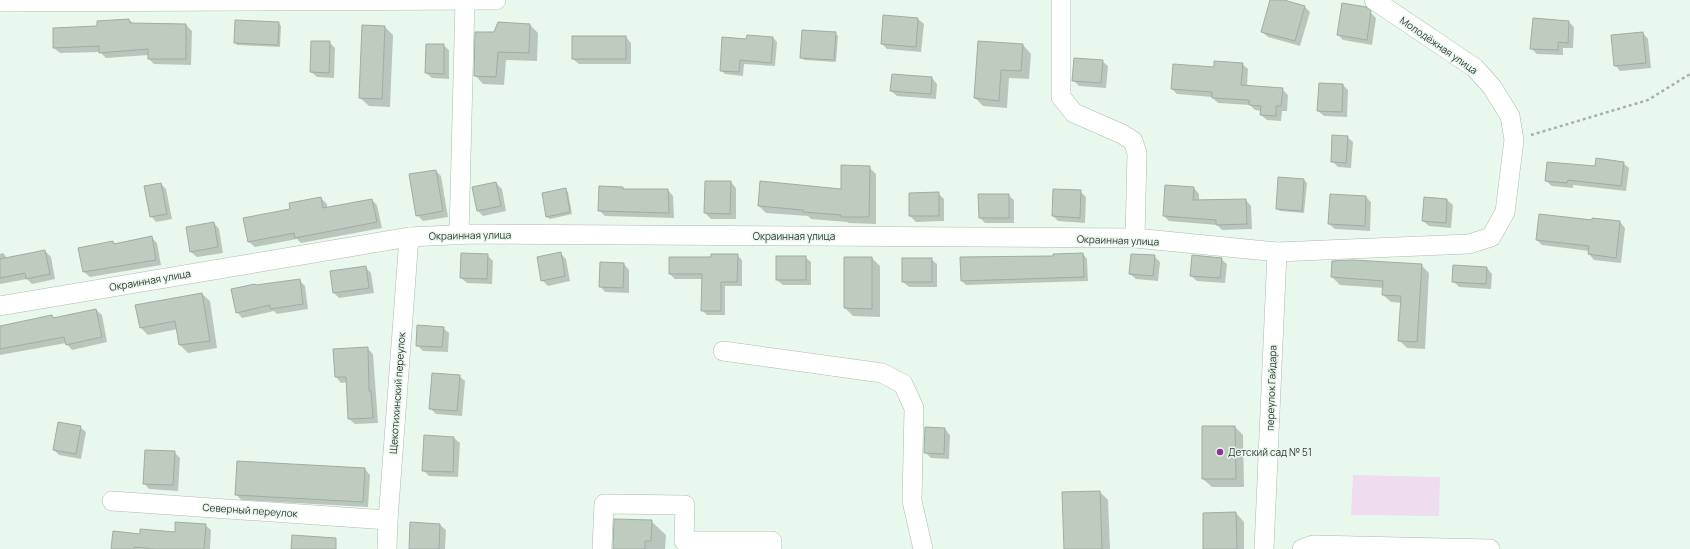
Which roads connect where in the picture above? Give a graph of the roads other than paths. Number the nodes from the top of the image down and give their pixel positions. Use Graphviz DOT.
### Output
graph roads {
  1 [pos="465,0"];
  2 [pos="496,0"];
  3 [pos="1062,0"];
  4 [pos="1374,0"];
  5 [pos="0,2"];
  6 [pos="1514,140"];
  7 [pos="459,235"];
  8 [pos="409,237"];
  9 [pos="1136,238"];
  10 [pos="1277,252"];
  11 [pos="0,306"];
  12 [pos="723,351"];
  13 [pos="112,501"];
  14 [pos="388,520"];
  15 [pos="388,549"];
  16 [pos="602,549"];
  17 [pos="772,549"];
  18 [pos="923,549"];
  19 [pos="1264,549"];
  20 [pos="1302,549"];
  21 [pos="1490,549"];
  1 -- 2 [label="street"];
  1 -- 5 [label="street"];
  1 -- 7 [label="street"];
  3 -- 9 [label="street"];
  4 -- 6 [label="street, Молодёжная улица"];
  6 -- 10 [label="street, Окраинная улица"];
  7 -- 8 [label="street, Окраинная улица"];
  7 -- 9 [label="street, Окраинная улица"];
  8 -- 11 [label="street, Окраинная улица"];
  8 -- 14 [label="street, Щекотихинский переулок"];
  9 -- 10 [label="street, Окраинная улица"];
  10 -- 19 [label="street, переулок Гайдара"];
  12 -- 18 [label="street"];
  13 -- 14 [label="street, Северный переулок"];
  14 -- 15 [label="street, Щекотихинский переулок"];
  16 -- 17 [label="street"];
  20 -- 21 [label="street"];
}
